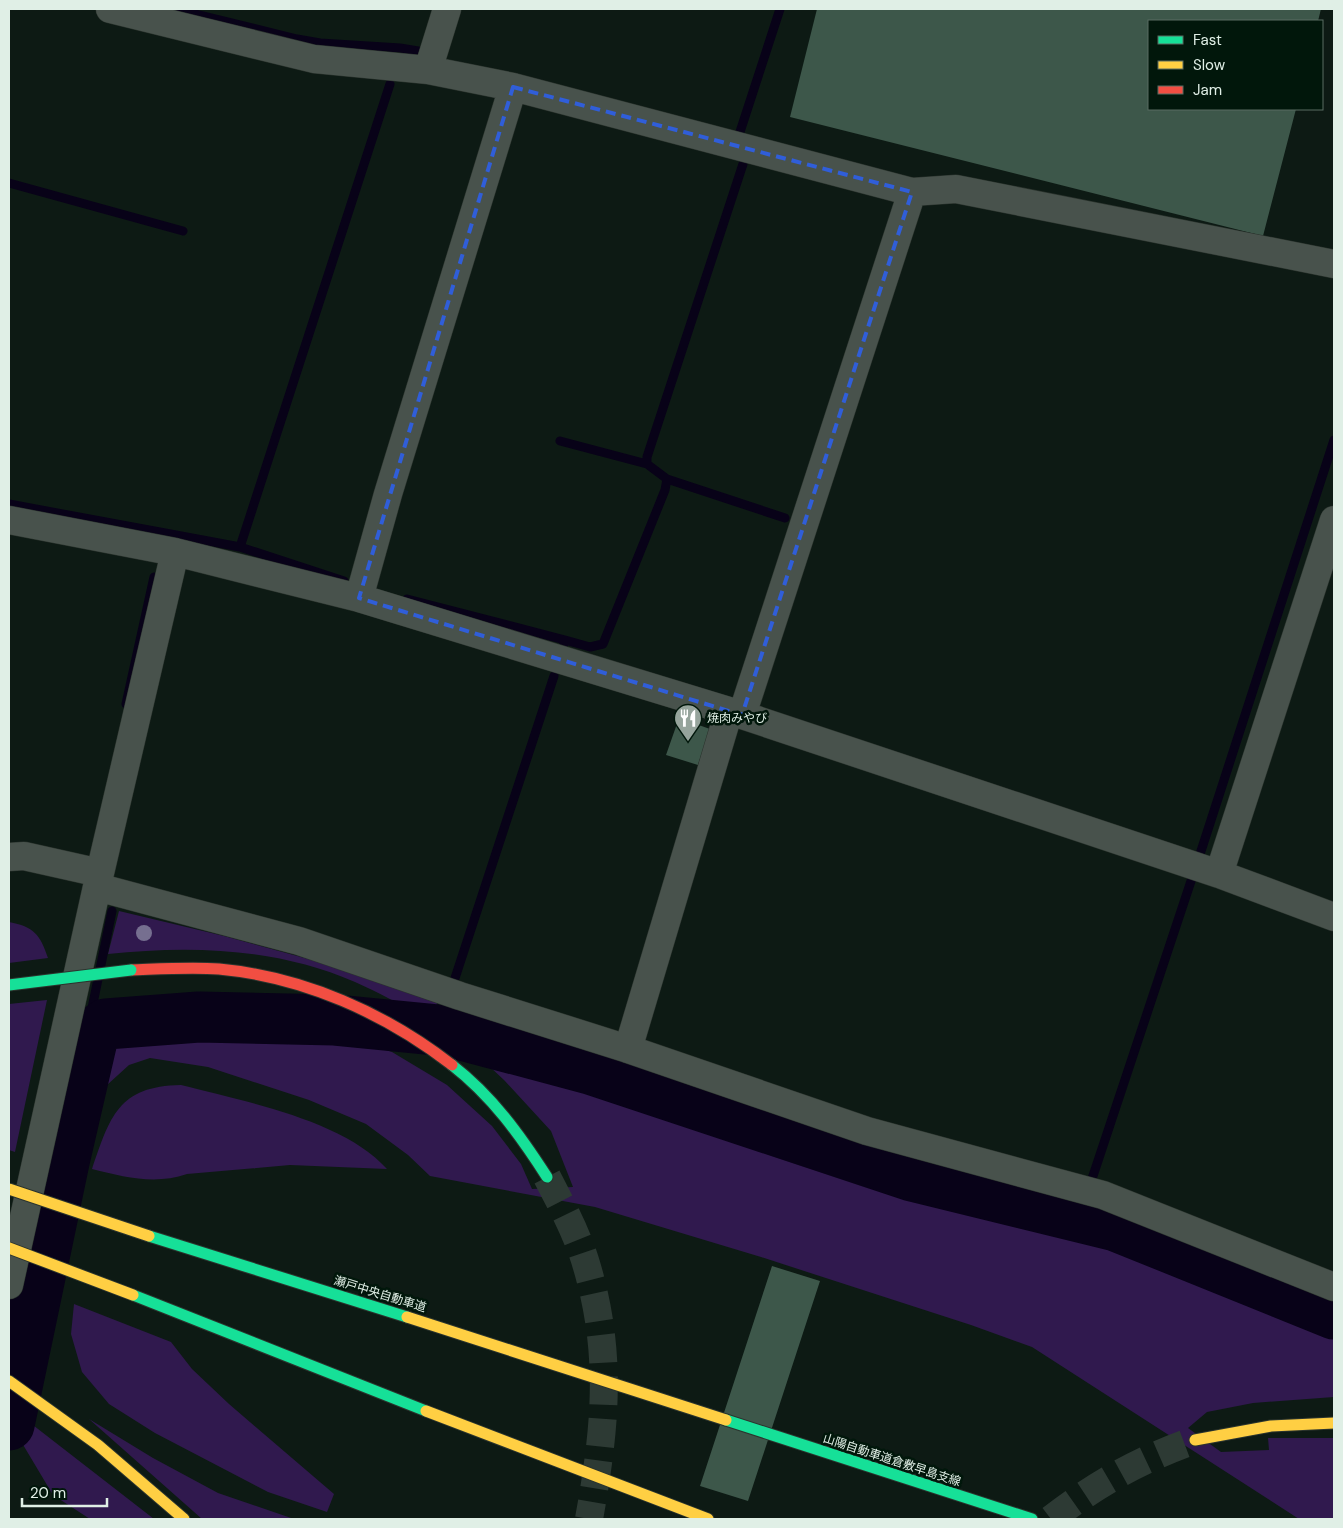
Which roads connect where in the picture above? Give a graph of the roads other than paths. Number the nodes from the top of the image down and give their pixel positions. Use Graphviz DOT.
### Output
graph roads {
  1 [pos="110,9"];
  2 [pos="447,9"];
  3 [pos="431,59"];
  4 [pos="512,86"];
  5 [pos="912,192"];
  6 [pos="1334,264"];
  7 [pos="9,520"];
  8 [pos="1334,520"];
  9 [pos="175,552"];
  10 [pos="361,591"];
  11 [pos="736,713"];
  12 [pos="9,857"];
  13 [pos="1204,869"];
  14 [pos="99,880"];
  15 [pos="1334,917"];
  16 [pos="9,986"];
  17 [pos="628,1049"];
  18 [pos="548,1177"];
  19 [pos="9,1189"];
  20 [pos="9,1248"];
  21 [pos="9,1285"];
  22 [pos="1334,1287"];
  23 [pos="9,1381"];
  24 [pos="1334,1423"];
  25 [pos="744,1426"];
  26 [pos="1195,1440"];
  27 [pos="184,1519"];
  28 [pos="708,1519"];
  29 [pos="1032,1519"];
  1 -- 3 [label="street"];
  2 -- 3 [label="street"];
  3 -- 4 [label="street"];
  4 -- 5 [label="street"];
  4 -- 10 [label="street"];
  5 -- 6 [label="street"];
  5 -- 11 [label="street"];
  7 -- 9 [label="street"];
  8 -- 13 [label="street"];
  9 -- 10 [label="street"];
  9 -- 14 [label="street"];
  10 -- 11 [label="street"];
  11 -- 13 [label="street"];
  11 -- 17 [label="street"];
  12 -- 14 [label="street"];
  13 -- 15 [label="street"];
  14 -- 17 [label="street"];
  14 -- 21 [label="street"];
  16 -- 18 [label="highway, bridge"];
  17 -- 22 [label="street"];
  19 -- 25 [label="highway, 瀬戸中央自動車道, bridge"];
  20 -- 28 [label="highway, bridge"];
  23 -- 27 [label="highway"];
  24 -- 26 [label="highway"];
  25 -- 29 [label="highway, 山陽自動車道倉敷早島支線"];
}
